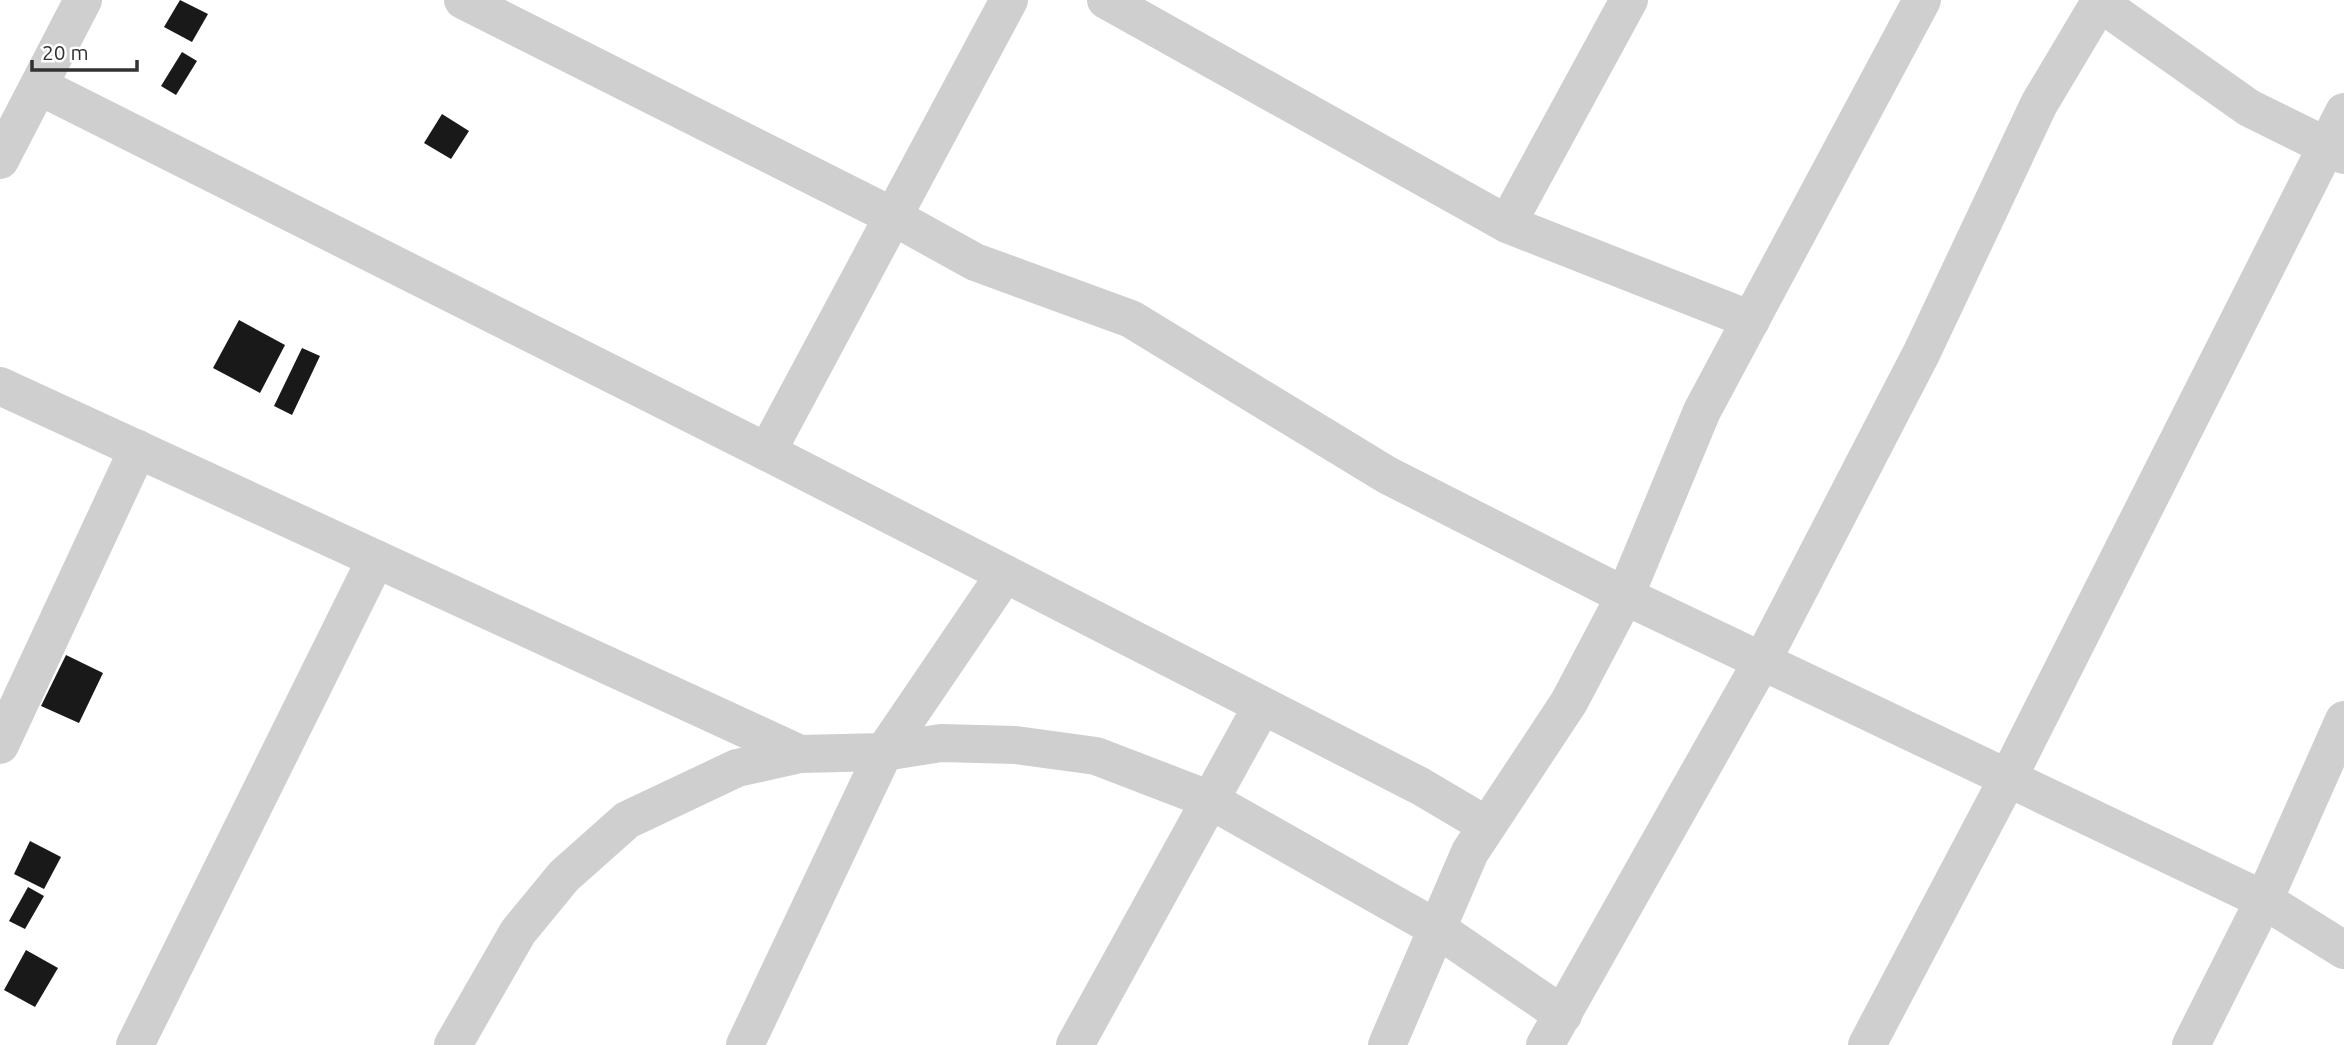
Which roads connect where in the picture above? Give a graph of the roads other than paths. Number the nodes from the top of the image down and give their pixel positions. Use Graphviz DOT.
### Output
graph roads {
  1 [pos="83,0"];
  2 [pos="463,0"];
  3 [pos="1009,0"];
  4 [pos="1106,0"];
  5 [pos="1629,0"];
  6 [pos="1922,0"];
  7 [pos="2101,2"];
  8 [pos="39,86"];
  9 [pos="2344,112"];
  10 [pos="2335,150"];
  11 [pos="0,160"];
  12 [pos="892,216"];
  13 [pos="1507,225"];
  14 [pos="1751,320"];
  15 [pos="0,386"];
  16 [pos="138,449"];
  17 [pos="767,452"];
  18 [pos="376,559"];
  19 [pos="1005,574"];
  20 [pos="1625,596"];
  21 [pos="1762,661"];
  22 [pos="1262,706"];
  23 [pos="2344,720"];
  24 [pos="0,745"];
  25 [pos="884,752"];
  26 [pos="800,754"];
  27 [pos="2008,778"];
  28 [pos="1208,799"];
  29 [pos="1486,825"];
  30 [pos="2264,900"];
  31 [pos="1436,928"];
  32 [pos="2344,950"];
  33 [pos="1554,1030"];
  34 [pos="135,1045"];
  35 [pos="453,1045"];
  36 [pos="745,1045"];
  37 [pos="1075,1045"];
  38 [pos="1387,1045"];
  39 [pos="1867,1045"];
  40 [pos="2191,1045"];
  1 -- 8 [label="street"];
  2 -- 12 [label="street"];
  3 -- 12 [label="street"];
  4 -- 13 [label="street"];
  5 -- 13 [label="street"];
  6 -- 14 [label="street"];
  7 -- 10 [label="street"];
  7 -- 21 [label="street"];
  8 -- 11 [label="street"];
  8 -- 17 [label="street"];
  9 -- 10 [label="street"];
  10 -- 27 [label="street"];
  12 -- 17 [label="street"];
  12 -- 20 [label="street"];
  13 -- 14 [label="street"];
  14 -- 20 [label="street"];
  15 -- 16 [label="street"];
  16 -- 18 [label="street"];
  16 -- 24 [label="street"];
  17 -- 19 [label="street"];
  18 -- 26 [label="street"];
  18 -- 34 [label="street"];
  19 -- 22 [label="street"];
  19 -- 25 [label="street"];
  20 -- 21 [label="street"];
  20 -- 29 [label="street"];
  21 -- 27 [label="street"];
  21 -- 33 [label="street"];
  22 -- 28 [label="street"];
  22 -- 29 [label="street"];
  23 -- 30 [label="street"];
  25 -- 26 [label="street"];
  25 -- 28 [label="street"];
  25 -- 36 [label="street"];
  26 -- 35 [label="street"];
  27 -- 30 [label="street"];
  27 -- 39 [label="street"];
  28 -- 31 [label="street"];
  28 -- 37 [label="street"];
  29 -- 31 [label="street"];
  30 -- 32 [label="street"];
  30 -- 40 [label="street"];
  31 -- 33 [label="street"];
  31 -- 38 [label="street"];
}
